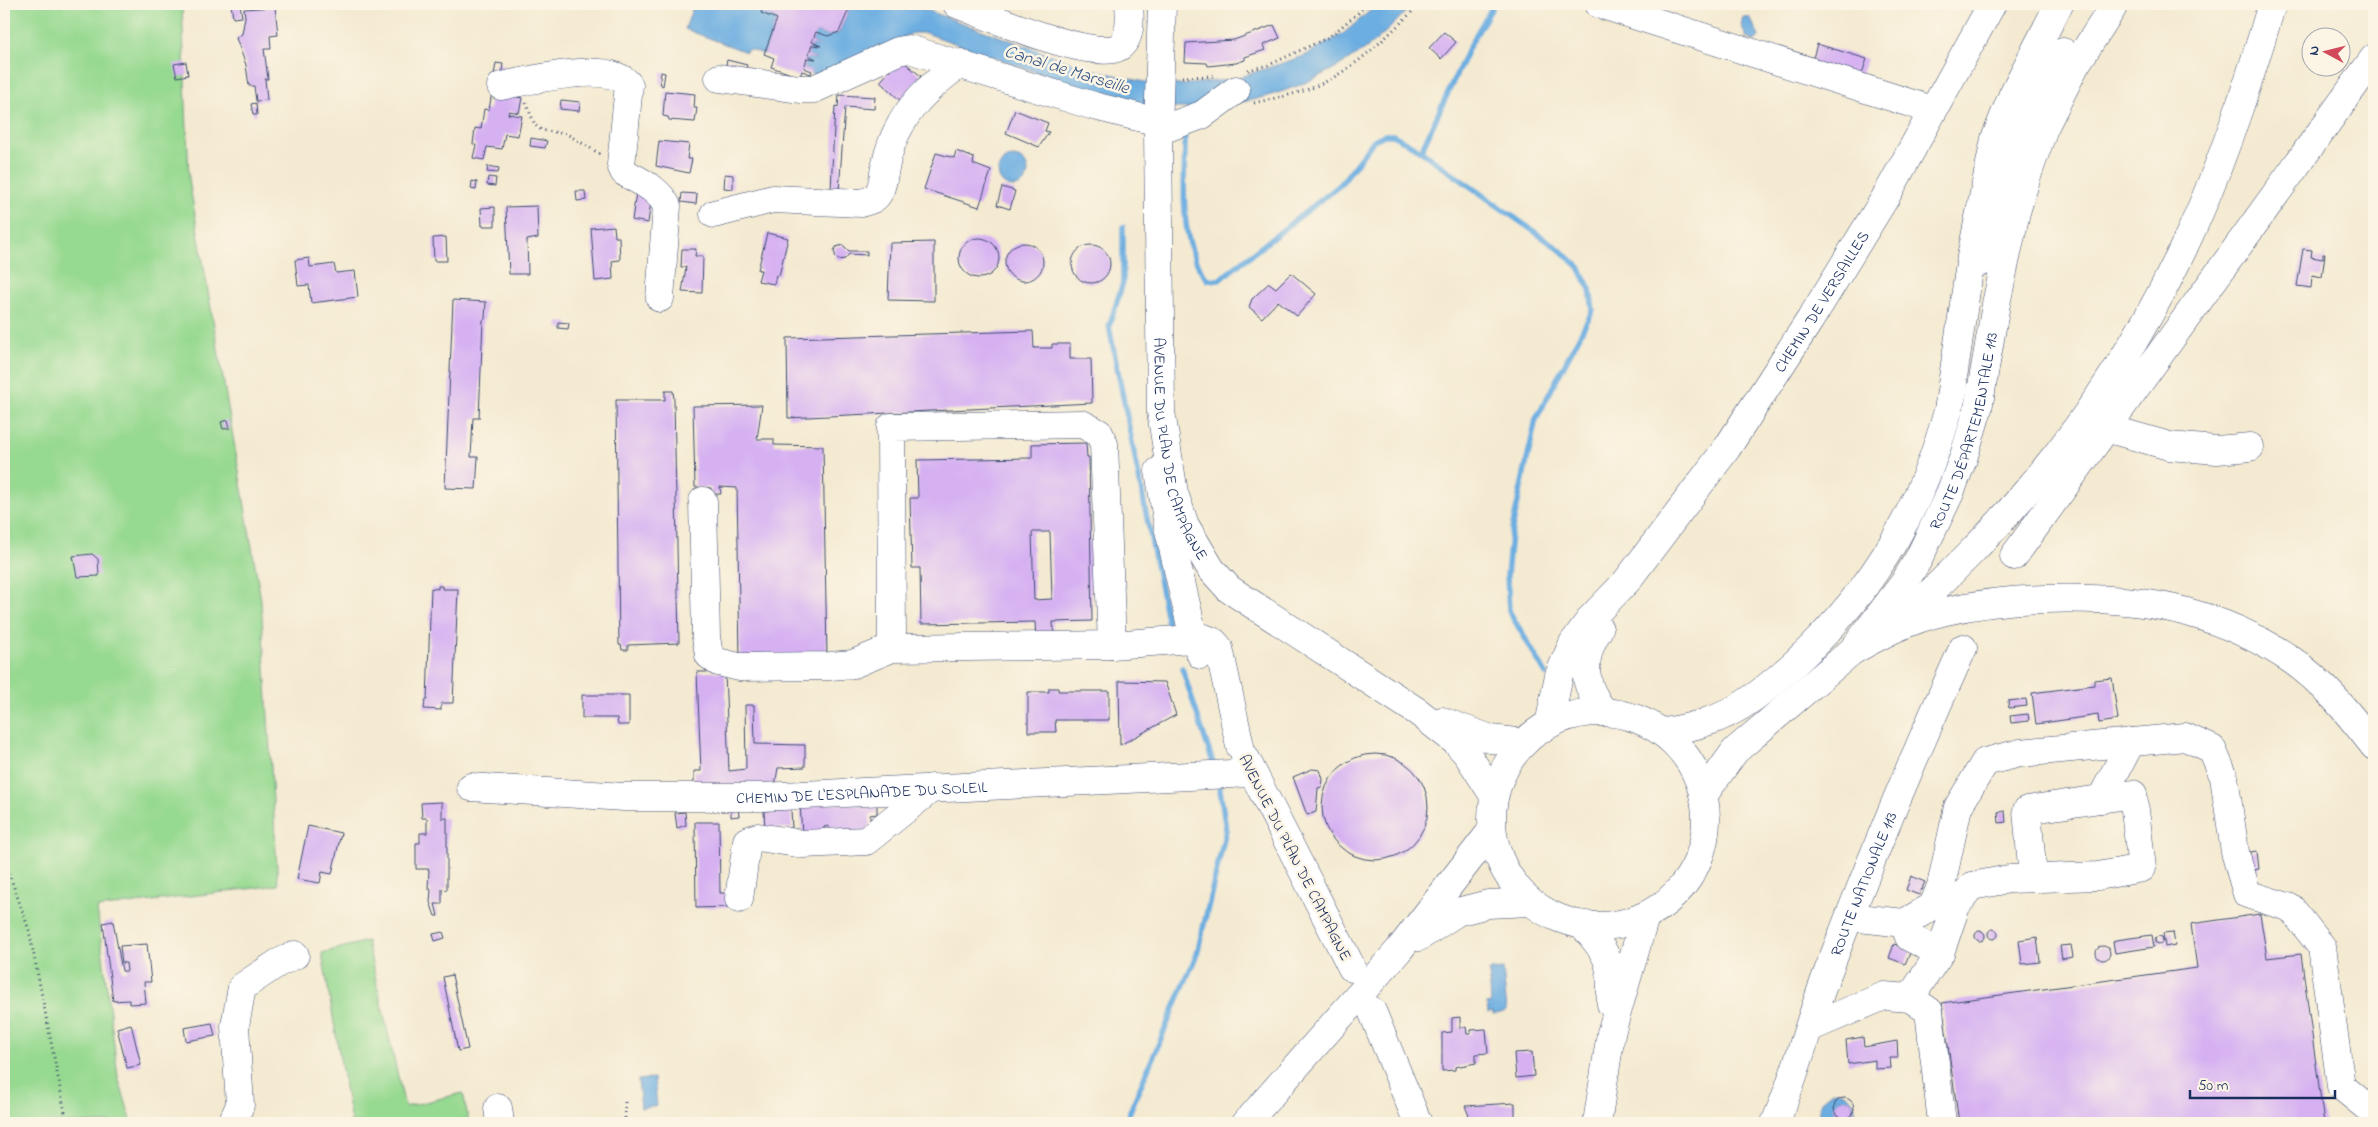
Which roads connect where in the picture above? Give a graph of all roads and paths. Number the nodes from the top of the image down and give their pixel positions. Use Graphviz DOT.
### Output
graph roads {
  1 [pos="957,4"];
  2 [pos="1001,4"];
  3 [pos="1129,4"];
  4 [pos="1157,4"];
  5 [pos="1162,4"];
  6 [pos="1369,4"];
  7 [pos="1420,4"];
  8 [pos="1598,4"];
  9 [pos="1992,4"];
  10 [pos="2059,4"];
  11 [pos="2097,4"];
  12 [pos="2115,4"];
  13 [pos="2272,4"];
  14 [pos="1054,40"];
  15 [pos="2374,58"];
  16 [pos="961,63"];
  17 [pos="1159,73"];
  18 [pos="719,78"];
  19 [pos="510,84"];
  20 [pos="1238,85"];
  21 [pos="1932,110"];
  22 [pos="1158,121"];
  23 [pos="624,172"];
  24 [pos="714,214"];
  25 [pos="660,298"];
  26 [pos="2196,304"];
  27 [pos="2117,368"];
  28 [pos="1948,411"];
  29 [pos="1161,412"];
  30 [pos="2106,428"];
  31 [pos="2250,447"];
  32 [pos="703,501"];
  33 [pos="2014,556"];
  34 [pos="1626,582"];
  35 [pos="1894,628"];
  36 [pos="1194,639"];
  37 [pos="1112,645"];
  38 [pos="892,648"];
  39 [pos="1964,648"];
  40 [pos="1852,651"];
  41 [pos="1418,712"];
  42 [pos="1604,712"];
  43 [pos="1550,720"];
  44 [pos="1666,732"];
  45 [pos="2131,742"];
  46 [pos="1524,744"];
  47 [pos="2374,746"];
  48 [pos="1251,773"];
  49 [pos="471,787"];
  50 [pos="932,788"];
  51 [pos="1705,793"];
  52 [pos="1494,796"];
  53 [pos="2101,799"];
  54 [pos="1492,830"];
  55 [pos="4,859"];
  56 [pos="2033,878"];
  57 [pos="1951,893"];
  58 [pos="739,899"];
  59 [pos="1530,902"];
  60 [pos="1850,917"];
  61 [pos="1644,920"];
  62 [pos="1904,923"];
  63 [pos="1584,927"];
  64 [pos="1399,950"];
  65 [pos="1940,953"];
  66 [pos="296,955"];
  67 [pos="1352,968"];
  68 [pos="1910,998"];
  69 [pos="1372,1011"];
  70 [pos="1809,1028"];
  71 [pos="1611,1033"];
  72 [pos="625,1100"];
  73 [pos="2374,1113"];
  74 [pos="67,1123"];
  75 [pos="232,1123"];
  76 [pos="625,1123"];
  77 [pos="1246,1123"];
  78 [pos="1418,1123"];
  79 [pos="1597,1123"];
  80 [pos="1775,1123"];
  81 [pos="1942,1123"];
  1 -- 14 [label="main road"];
  2 -- 14 [label="main road"];
  3 -- 14 [label="main road"];
  4 -- 17 [label="main road, AVENUE DU PLAN DE CAMPAGNE"];
  5 -- 17 [label="main road, AVENUE DU PLAN DE CAMPAGNE"];
  6 -- 20 [label="path"];
  7 -- 20 [label="path"];
  8 -- 21 [label="main road"];
  9 -- 21 [label="main road, CHEMIN DE VERSAILLES"];
  10 -- 28 [label="main road"];
  11 -- 28 [label="main road, ROUTE DÉPARTEMENTALE 113"];
  12 -- 40 [label="main road, ROUTE DÉPARTEMENTALE 113"];
  13 -- 27 [label="main road"];
  15 -- 26 [label="main road"];
  16 -- 18 [label="main road"];
  16 -- 22 [label="main road"];
  16 -- 24 [label="main road"];
  17 -- 20 [label="path"];
  17 -- 22 [label="main road, AVENUE DU PLAN DE CAMPAGNE"];
  19 -- 23 [label="path"];
  19 -- 23 [label="main road"];
  20 -- 22 [label="main road"];
  21 -- 34 [label="main road, CHEMIN DE VERSAILLES"];
  22 -- 29 [label="main road, AVENUE DU PLAN DE CAMPAGNE"];
  23 -- 25 [label="main road"];
  26 -- 27 [label="main road"];
  26 -- 30 [label="main road"];
  27 -- 35 [label="main road"];
  28 -- 44 [label="main road, ROUTE DÉPARTEMENTALE 113"];
  29 -- 36 [label="main road"];
  29 -- 41 [label="main road, AVENUE DU PLAN DE CAMPAGNE"];
  30 -- 31 [label="main road"];
  30 -- 33 [label="main road"];
  32 -- 38 [label="main road"];
  34 -- 42 [label="main road, CHEMIN DE VERSAILLES"];
  34 -- 43 [label="main road, CHEMIN DE VERSAILLES"];
  35 -- 40 [label="main road"];
  35 -- 47 [label="main road"];
  36 -- 37 [label="main road"];
  36 -- 48 [label="main road, AVENUE DU PLAN DE CAMPAGNE"];
  37 -- 38 [label="main road"];
  37 -- 38 [label="main road"];
  39 -- 60 [label="main road, ROUTE NATIONALE 113"];
  40 -- 51 [label="main road, ROUTE DÉPARTEMENTALE 113"];
  41 -- 46 [label="main road, AVENUE DU PLAN DE CAMPAGNE"];
  41 -- 52 [label="main road, AVENUE DU PLAN DE CAMPAGNE"];
  42 -- 43 [label="main road"];
  42 -- 44 [label="main road"];
  43 -- 46 [label="main road"];
  44 -- 51 [label="main road"];
  45 -- 53 [label="main road"];
  45 -- 57 [label="main road"];
  45 -- 73 [label="main road"];
  46 -- 52 [label="main road"];
  48 -- 50 [label="main road, CHEMIN DE L'ESPLANADE DU SOLEIL"];
  48 -- 67 [label="main road, AVENUE DU PLAN DE CAMPAGNE"];
  49 -- 50 [label="main road, CHEMIN DE L'ESPLANADE DU SOLEIL"];
  50 -- 58 [label="main road"];
  51 -- 61 [label="main road"];
  52 -- 54 [label="main road"];
  53 -- 56 [label="main road"];
  53 -- 56 [label="main road"];
  54 -- 59 [label="main road"];
  54 -- 64 [label="main road"];
  55 -- 74 [label="path"];
  56 -- 57 [label="main road"];
  57 -- 62 [label="main road"];
  57 -- 65 [label="main road"];
  59 -- 63 [label="main road"];
  59 -- 64 [label="main road"];
  60 -- 62 [label="main road"];
  60 -- 70 [label="main road, ROUTE NATIONALE 113"];
  61 -- 63 [label="main road"];
  61 -- 71 [label="main road"];
  62 -- 65 [label="main road"];
  63 -- 71 [label="main road"];
  64 -- 77 [label="main road"];
  65 -- 68 [label="main road"];
  66 -- 75 [label="main road"];
  68 -- 70 [label="main road"];
  68 -- 81 [label="main road"];
  69 -- 78 [label="main road"];
  70 -- 80 [label="main road, ROUTE NATIONALE 113"];
  71 -- 79 [label="main road"];
  72 -- 76 [label="path"];
}
